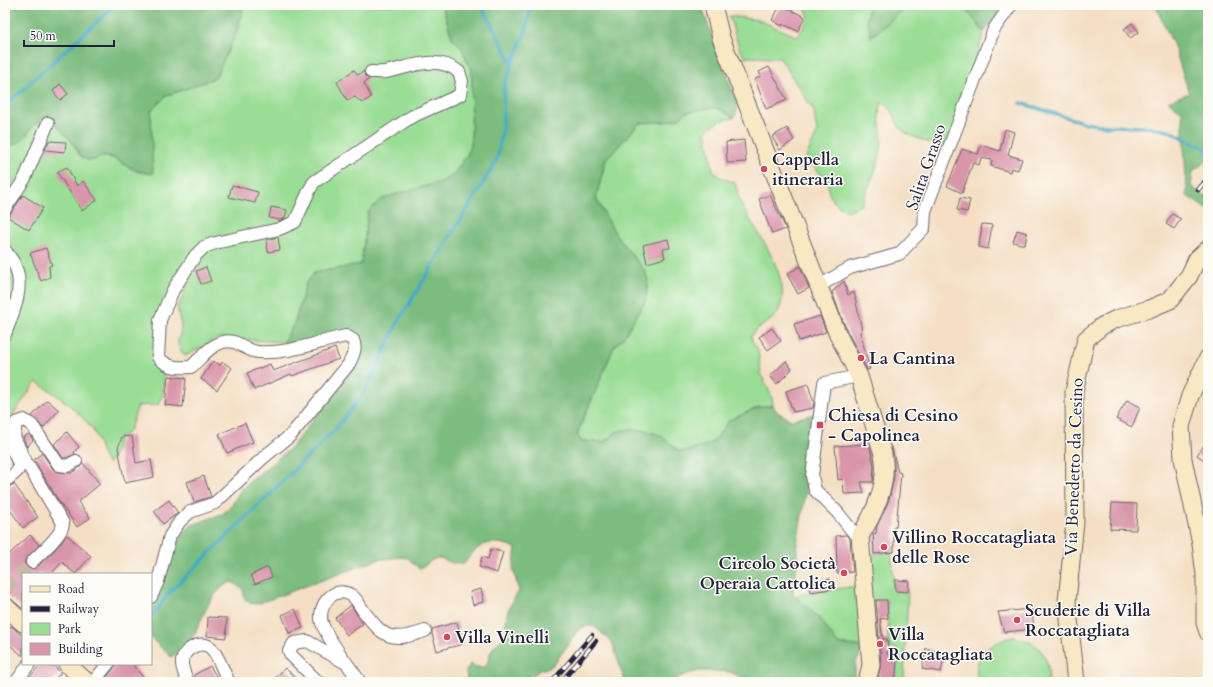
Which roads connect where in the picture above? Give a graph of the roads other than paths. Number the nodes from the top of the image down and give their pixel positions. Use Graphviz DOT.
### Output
graph roads {
  1 [pos="713,5"];
  2 [pos="1011,5"];
  3 [pos="371,72"];
  4 [pos="48,124"];
  5 [pos="5,209"];
  6 [pos="1208,249"];
  7 [pos="5,250"];
  8 [pos="819,286"];
  9 [pos="5,334"];
  10 [pos="1208,358"];
  11 [pos="859,376"];
  12 [pos="5,437"];
  13 [pos="76,461"];
  14 [pos="5,481"];
  15 [pos="860,536"];
  16 [pos="32,562"];
  17 [pos="152,595"];
  18 [pos="5,606"];
  19 [pos="22,622"];
  20 [pos="425,631"];
  21 [pos="1208,632"];
  22 [pos="347,663"];
  23 [pos="28,665"];
  24 [pos="106,665"];
  25 [pos="79,677"];
  26 [pos="16,682"];
  27 [pos="188,682"];
  28 [pos="229,682"];
  29 [pos="318,682"];
  30 [pos="360,682"];
  31 [pos="867,682"];
  32 [pos="1076,682"];
  1 -- 8 [label="street"];
  2 -- 8 [label="street, Salita Grasso"];
  3 -- 17 [label="street"];
  4 -- 5 [label="street"];
  6 -- 32 [label="street, Via Benedetto da Cesino"];
  7 -- 9 [label="street"];
  8 -- 11 [label="street"];
  10 -- 21 [label="street"];
  11 -- 15 [label="street"];
  11 -- 15 [label="street"];
  12 -- 14 [label="street"];
  13 -- 16 [label="street"];
  15 -- 31 [label="street"];
  18 -- 19 [label="street"];
  20 -- 22 [label="street"];
  22 -- 29 [label="street"];
  22 -- 30 [label="street"];
  23 -- 26 [label="street"];
  24 -- 25 [label="street"];
  27 -- 28 [label="street"];
}
